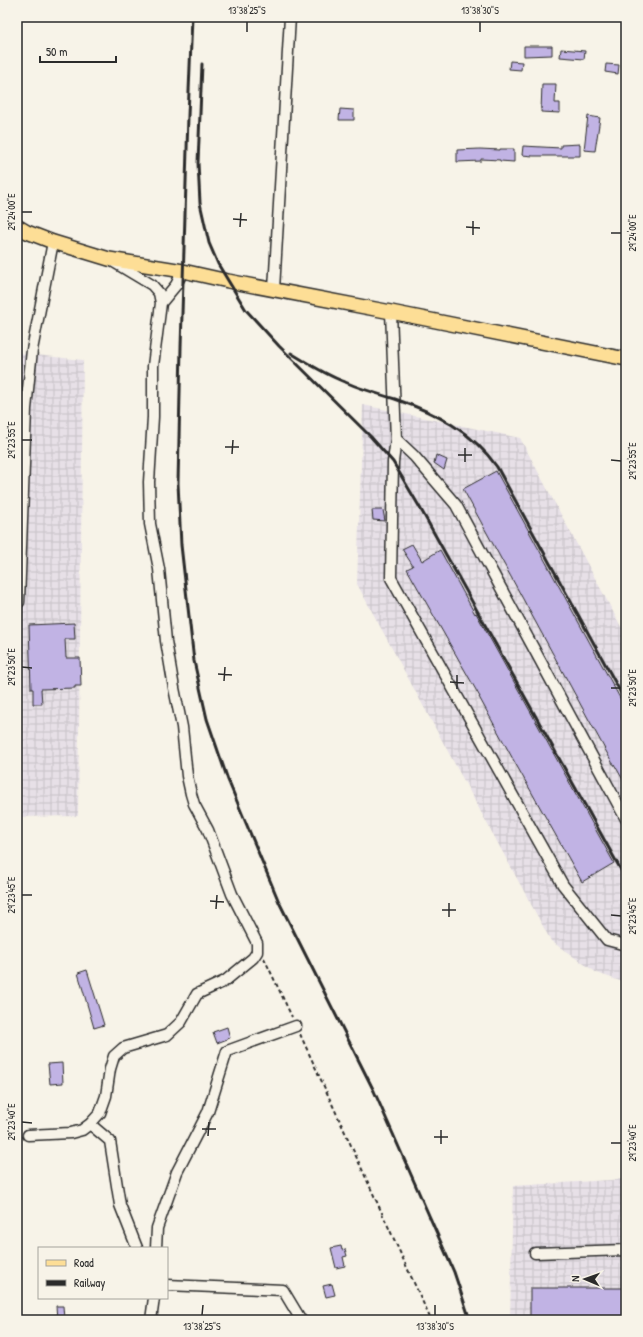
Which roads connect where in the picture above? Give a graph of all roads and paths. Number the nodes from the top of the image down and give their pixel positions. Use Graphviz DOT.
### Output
graph roads {
  1 [pos="290,17"];
  2 [pos="17,226"];
  3 [pos="53,242"];
  4 [pos="109,259"];
  5 [pos="183,271"];
  6 [pos="274,289"];
  7 [pos="161,303"];
  8 [pos="391,312"];
  9 [pos="626,359"];
  10 [pos="396,439"];
  11 [pos="19,602"];
  12 [pos="626,820"];
  13 [pos="257,943"];
  14 [pos="626,945"];
  15 [pos="296,1026"];
  16 [pos="90,1124"];
  17 [pos="28,1135"];
  18 [pos="137,1247"];
  19 [pos="156,1247"];
  20 [pos="626,1250"];
  21 [pos="535,1253"];
  22 [pos="168,1285"];
  23 [pos="153,1300"];
  24 [pos="151,1320"];
  25 [pos="301,1320"];
  26 [pos="431,1320"];
  1 -- 6 [label="street"];
  2 -- 3 [label="main road"];
  3 -- 4 [label="main road"];
  3 -- 11 [label="street"];
  4 -- 5 [label="main road"];
  4 -- 7 [label="street"];
  5 -- 6 [label="main road"];
  5 -- 7 [label="street"];
  6 -- 8 [label="main road"];
  7 -- 13 [label="street"];
  8 -- 9 [label="main road"];
  8 -- 10 [label="street"];
  10 -- 12 [label="street"];
  10 -- 14 [label="street"];
  13 -- 15 [label="path"];
  13 -- 16 [label="street"];
  15 -- 19 [label="street"];
  15 -- 26 [label="path"];
  16 -- 17 [label="street"];
  16 -- 18 [label="street"];
  20 -- 21 [label="street"];
  22 -- 25 [label="street"];
  23 -- 24 [label="street"];
}
